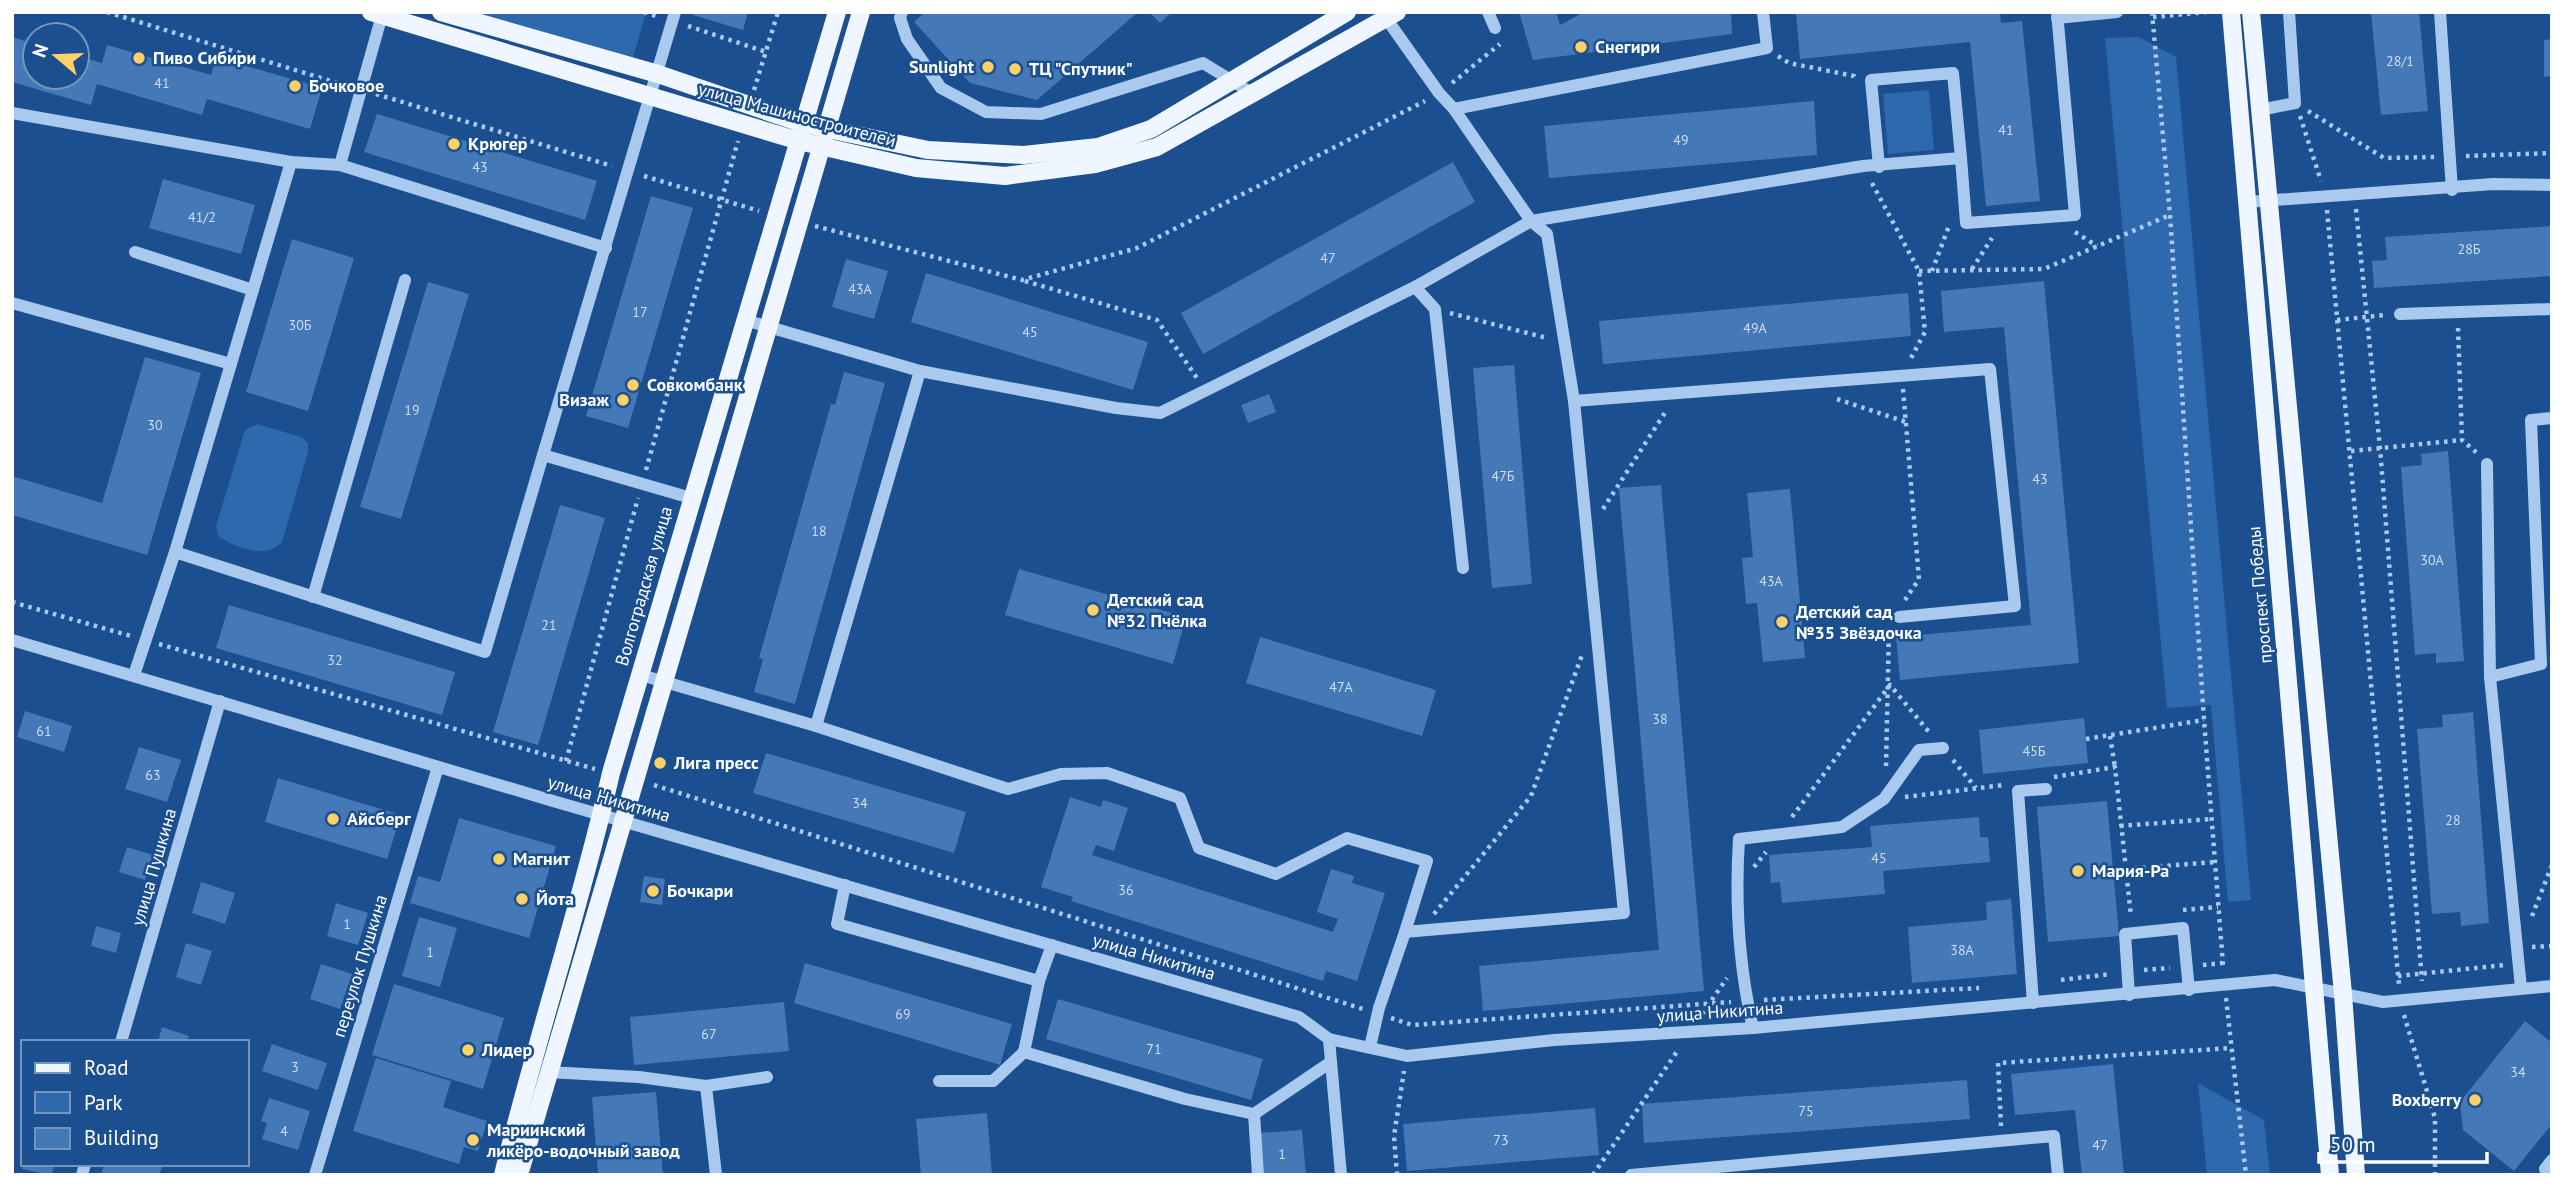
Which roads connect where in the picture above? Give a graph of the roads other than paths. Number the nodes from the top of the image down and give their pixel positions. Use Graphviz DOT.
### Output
graph roads {
  1 [pos="441,12"];
  2 [pos="837,12"];
  3 [pos="861,12"];
  4 [pos="902,12"];
  5 [pos="1347,12"];
  6 [pos="1488,12"];
  7 [pos="1763,12"];
  8 [pos="2117,12"];
  9 [pos="2231,12"];
  10 [pos="2251,12"];
  11 [pos="2289,12"];
  12 [pos="2440,12"];
  13 [pos="376,14"];
  14 [pos="1392,15"];
  15 [pos="2057,15"];
  16 [pos="674,16"];
  17 [pos="1495,28"];
  18 [pos="658,74"];
  19 [pos="1231,81"];
  20 [pos="1252,93"];
  21 [pos="651,96"];
  22 [pos="1454,109"];
  23 [pos="2260,110"];
  24 [pos="12,113"];
  25 [pos="827,129"];
  26 [pos="802,133"];
  27 [pos="822,147"];
  28 [pos="1961,158"];
  29 [pos="291,162"];
  30 [pos="340,165"];
  31 [pos="1879,167"];
  32 [pos="2552,185"];
  33 [pos="2452,190"];
  34 [pos="2268,200"];
  35 [pos="2247,202"];
  36 [pos="1531,221"];
  37 [pos="606,248"];
  38 [pos="135,252"];
  39 [pos="405,280"];
  40 [pos="1415,286"];
  41 [pos="253,290"];
  42 [pos="12,303"];
  43 [pos="2552,309"];
  44 [pos="2400,314"];
  45 [pos="745,320"];
  46 [pos="769,327"];
  47 [pos="231,364"];
  48 [pos="920,370"];
  49 [pos="1574,401"];
  50 [pos="2552,418"];
  51 [pos="543,455"];
  52 [pos="2487,464"];
  53 [pos="691,499"];
  54 [pos="175,552"];
  55 [pos="1463,568"];
  56 [pos="313,597"];
  57 [pos="1894,620"];
  58 [pos="12,640"];
  59 [pos="641,674"];
  60 [pos="134,675"];
  61 [pos="2490,677"];
  62 [pos="664,681"];
  63 [pos="220,701"];
  64 [pos="816,726"];
  65 [pos="1943,748"];
  66 [pos="438,767"];
  67 [pos="2046,784"];
  68 [pos="602,815"];
  69 [pos="622,821"];
  70 [pos="845,885"];
  71 [pos="1405,932"];
  72 [pos="1052,945"];
  73 [pos="1039,981"];
  74 [pos="2552,986"];
  75 [pos="2314,988"];
  76 [pos="2521,988"];
  77 [pos="2189,990"];
  78 [pos="2343,994"];
  79 [pos="2129,995"];
  80 [pos="2033,1003"];
  81 [pos="1753,1028"];
  82 [pos="1329,1039"];
  83 [pos="122,1040"];
  84 [pos="1370,1047"];
  85 [pos="1024,1052"];
  86 [pos="1331,1062"];
  87 [pos="548,1072"];
  88 [pos="767,1077"];
  89 [pos="939,1080"];
  90 [pos="706,1086"];
  91 [pos="1254,1114"];
  92 [pos="315,1175"];
  93 [pos="503,1175"];
  94 [pos="519,1175"];
  95 [pos="716,1175"];
  96 [pos="1258,1175"];
  97 [pos="1341,1175"];
  98 [pos="1632,1175"];
  99 [pos="2057,1175"];
  100 [pos="2330,1175"];
  101 [pos="2356,1175"];
  1 -- 18 [label="main road"];
  2 -- 26 [label="main road, Волгоградская улица"];
  3 -- 25 [label="main road"];
  4 -- 19 [label="street"];
  5 -- 19 [label="main road"];
  6 -- 17 [label="street"];
  7 -- 22 [label="street"];
  8 -- 15 [label="street"];
  9 -- 35 [label="main road, проспект Победы"];
  10 -- 23 [label="main road"];
  11 -- 23 [label="street"];
  12 -- 33 [label="street"];
  13 -- 21 [label="main road, улица Машиностроителей"];
  13 -- 30 [label="street"];
  14 -- 20 [label="main road, улица Машиностроителей"];
  14 -- 22 [label="street"];
  15 -- 28 [label="street"];
  16 -- 18 [label="street"];
  18 -- 21 [label="street"];
  18 -- 26 [label="main road"];
  19 -- 20 [label="street"];
  19 -- 25 [label="main road"];
  20 -- 27 [label="main road, улица Машиностроителей"];
  21 -- 26 [label="main road, улица Машиностроителей"];
  21 -- 37 [label="street"];
  22 -- 36 [label="street"];
  23 -- 34 [label="main road"];
  24 -- 29 [label="street"];
  25 -- 26 [label="main road"];
  25 -- 27 [label="main road"];
  26 -- 27 [label="main road, улица Машиностроителей"];
  26 -- 45 [label="main road, Волгоградская улица"];
  27 -- 46 [label="main road"];
  28 -- 31 [label="street"];
  28 -- 31 [label="street"];
  29 -- 30 [label="street"];
  29 -- 41 [label="street"];
  30 -- 37 [label="street"];
  31 -- 36 [label="street"];
  32 -- 33 [label="street"];
  33 -- 34 [label="street"];
  34 -- 35 [label="street"];
  34 -- 78 [label="main road"];
  35 -- 75 [label="main road, проспект Победы"];
  36 -- 40 [label="street"];
  36 -- 49 [label="street"];
  37 -- 51 [label="street"];
  38 -- 41 [label="street"];
  39 -- 56 [label="street"];
  40 -- 48 [label="street"];
  40 -- 55 [label="street"];
  41 -- 47 [label="street"];
  42 -- 47 [label="street"];
  43 -- 44 [label="street"];
  45 -- 46 [label="street"];
  45 -- 53 [label="main road, Волгоградская улица"];
  46 -- 48 [label="street"];
  46 -- 62 [label="main road"];
  47 -- 54 [label="street"];
  48 -- 64 [label="street"];
  49 -- 57 [label="street"];
  49 -- 71 [label="street"];
  50 -- 61 [label="street"];
  51 -- 53 [label="street"];
  51 -- 56 [label="street"];
  52 -- 61 [label="street"];
  53 -- 59 [label="main road, Волгоградская улица"];
  54 -- 56 [label="street"];
  54 -- 60 [label="street"];
  58 -- 60 [label="street, улица Никитина"];
  59 -- 62 [label="street"];
  59 -- 68 [label="main road, Волгоградская улица"];
  60 -- 63 [label="street, улица Никитина"];
  61 -- 76 [label="street"];
  62 -- 64 [label="street"];
  62 -- 69 [label="main road"];
  63 -- 66 [label="street, улица Никитина"];
  63 -- 83 [label="street, улица Пушкина"];
  64 -- 71 [label="street"];
  65 -- 81 [label="street"];
  66 -- 68 [label="street, улица Никитина"];
  66 -- 92 [label="street, переулок Пушкина"];
  67 -- 80 [label="street"];
  68 -- 69 [label="street, улица Никитина"];
  68 -- 93 [label="main road, Волгоградская улица"];
  69 -- 70 [label="street, улица Никитина"];
  69 -- 87 [label="main road"];
  70 -- 72 [label="street, улица Никитина"];
  70 -- 73 [label="street"];
  71 -- 84 [label="street"];
  72 -- 73 [label="street"];
  72 -- 82 [label="street, улица Никитина"];
  73 -- 85 [label="street"];
  74 -- 76 [label="street, улица Никитина"];
  75 -- 77 [label="street, улица Никитина"];
  75 -- 78 [label="street, улица Никитина"];
  75 -- 100 [label="main road, проспект Победы"];
  76 -- 78 [label="street, улица Никитина"];
  77 -- 79 [label="street, улица Никитина"];
  77 -- 79 [label="street"];
  78 -- 101 [label="main road"];
  79 -- 80 [label="street, улица Никитина"];
  80 -- 81 [label="street, улица Никитина"];
  81 -- 84 [label="street, улица Никитина"];
  82 -- 84 [label="street, улица Никитина"];
  82 -- 86 [label="street"];
  85 -- 89 [label="street"];
  85 -- 91 [label="street"];
  86 -- 91 [label="street"];
  86 -- 97 [label="street"];
  87 -- 90 [label="street"];
  87 -- 94 [label="main road"];
  88 -- 90 [label="street"];
  90 -- 95 [label="street"];
  91 -- 96 [label="street"];
  98 -- 99 [label="street"];
}
